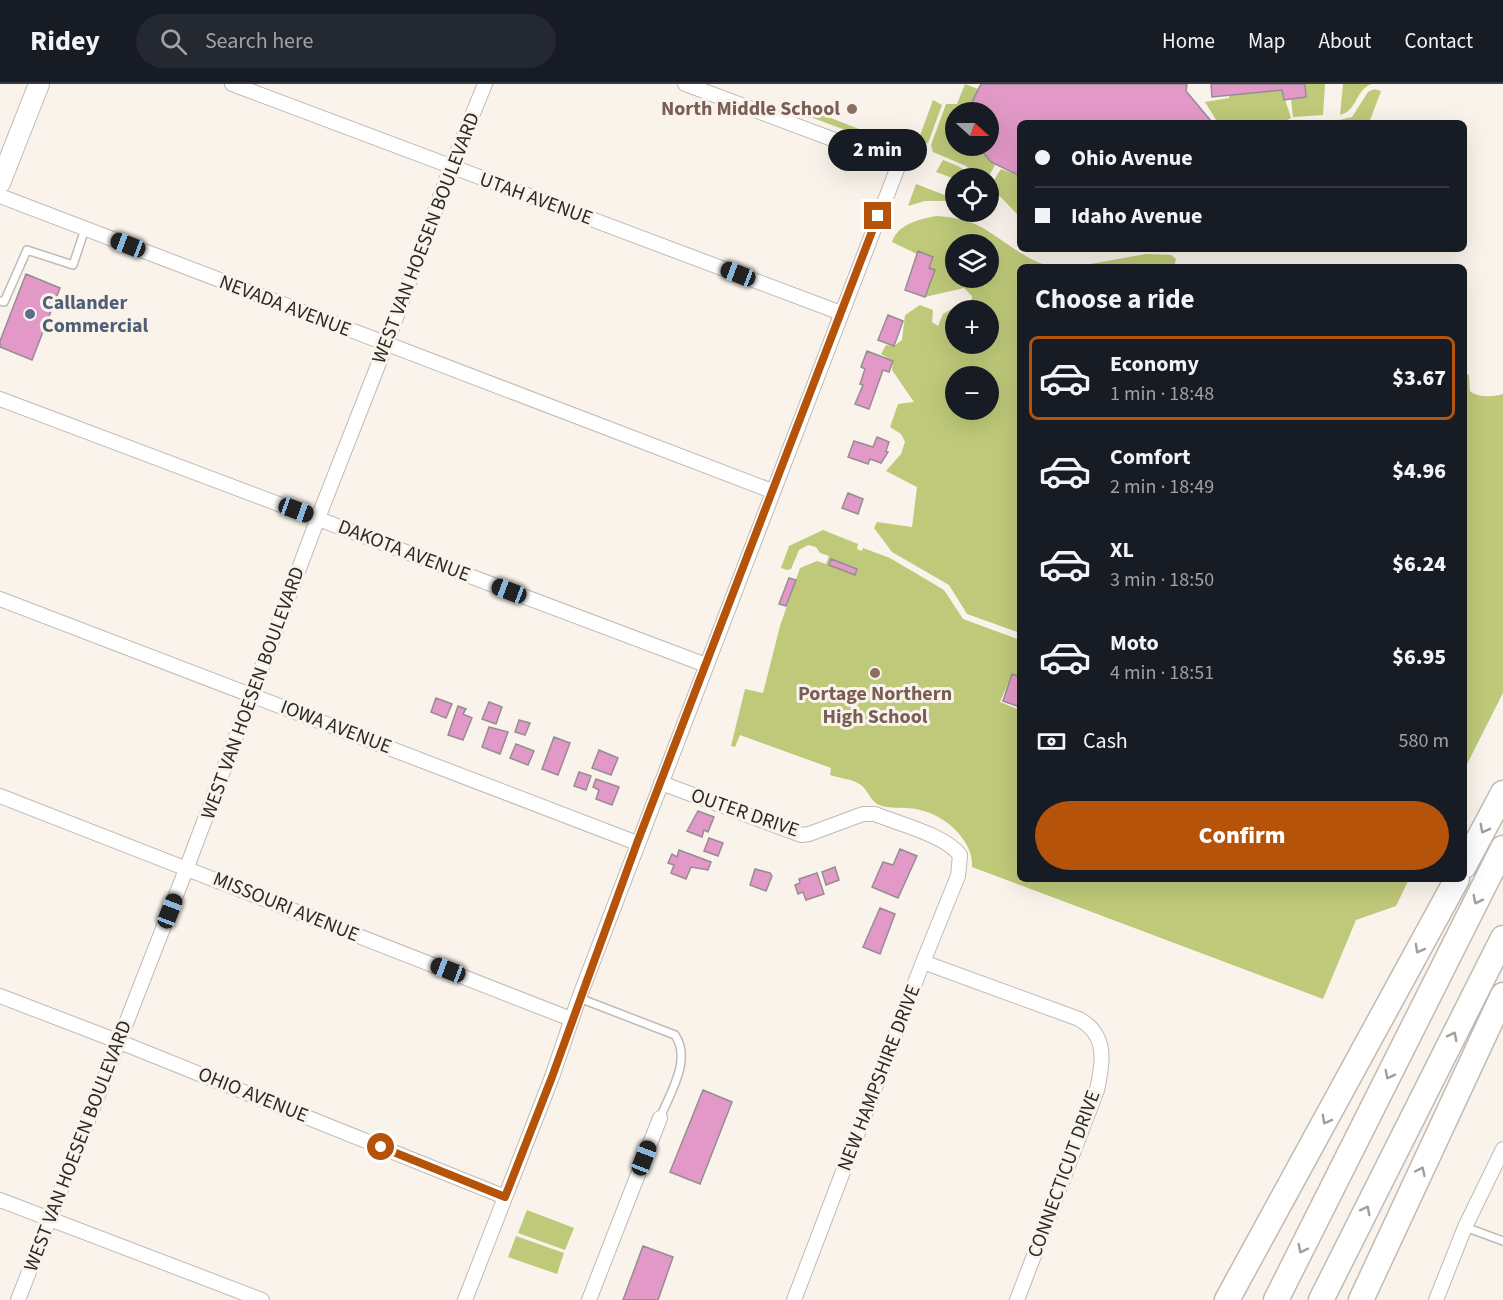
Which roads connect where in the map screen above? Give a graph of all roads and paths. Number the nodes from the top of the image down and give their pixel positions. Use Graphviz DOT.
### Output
graph roads {
  1 [pos="39,84"];
  2 [pos="232,84"];
  3 [pos="485,84"];
  4 [pos="685,84"];
  5 [pos="451,167"];
  6 [pos="0,183"];
  7 [pos="0,196"];
  8 [pos="85,229"];
  9 [pos="0,301"];
  10 [pos="842,313"];
  11 [pos="387,345"];
  12 [pos="0,399"];
  13 [pos="772,490"];
  14 [pos="318,518"];
  15 [pos="0,598"];
  16 [pos="706,665"];
  17 [pos="253,695"];
  18 [pos="661,783"];
  19 [pos="1503,793"];
  20 [pos="0,796"];
  21 [pos="637,843"];
  22 [pos="1503,848"];
  23 [pos="960,855"];
  24 [pos="1467,860"];
  25 [pos="187,867"];
  26 [pos="1455,882"];
  27 [pos="1503,938"];
  28 [pos="923,962"];
  29 [pos="1503,995"];
  30 [pos="0,996"];
  31 [pos="579,998"];
  32 [pos="571,1019"];
  33 [pos="120,1042"];
  34 [pos="660,1118"];
  35 [pos="1503,1149"];
  36 [pos="505,1197"];
  37 [pos="0,1200"];
  38 [pos="50,1220"];
  39 [pos="1465,1227"];
  40 [pos="1503,1241"];
  41 [pos="18,1300"];
  42 [pos="262,1300"];
  43 [pos="465,1300"];
  44 [pos="589,1300"];
  45 [pos="794,1300"];
  46 [pos="1017,1300"];
  47 [pos="1227,1300"];
  48 [pos="1276,1300"];
  49 [pos="1321,1300"];
  50 [pos="1361,1300"];
  51 [pos="1436,1300"];
  1 -- 6 [label="street"];
  2 -- 5 [label="street, UTAH AVENUE"];
  3 -- 5 [label="street, WEST VAN HOESEN BOULEVARD"];
  4 -- 10 [label="street"];
  5 -- 10 [label="street, UTAH AVENUE"];
  5 -- 11 [label="street, WEST VAN HOESEN BOULEVARD"];
  7 -- 8 [label="street, NEVADA AVENUE"];
  8 -- 9 [label="lane"];
  8 -- 11 [label="street, NEVADA AVENUE"];
  10 -- 13 [label="street"];
  11 -- 13 [label="street, NEVADA AVENUE"];
  11 -- 14 [label="street, WEST VAN HOESEN BOULEVARD"];
  12 -- 14 [label="street, DAKOTA AVENUE"];
  13 -- 16 [label="street"];
  14 -- 16 [label="street, DAKOTA AVENUE"];
  14 -- 17 [label="street, WEST VAN HOESEN BOULEVARD"];
  15 -- 17 [label="street, IOWA AVENUE"];
  16 -- 18 [label="street"];
  17 -- 21 [label="street, IOWA AVENUE"];
  17 -- 25 [label="street, WEST VAN HOESEN BOULEVARD"];
  18 -- 21 [label="street"];
  18 -- 23 [label="street, OUTER DRIVE"];
  19 -- 24 [label="highway, one-way"];
  20 -- 25 [label="street, MISSOURI AVENUE"];
  21 -- 31 [label="street"];
  22 -- 48 [label="highway, one-way"];
  23 -- 28 [label="street, NEW HAMPSHIRE DRIVE"];
  25 -- 32 [label="street, MISSOURI AVENUE"];
  25 -- 33 [label="street, WEST VAN HOESEN BOULEVARD"];
  26 -- 47 [label="highway, one-way"];
  49 -- 27 [label="highway, one-way"];
  28 -- 45 [label="street, NEW HAMPSHIRE DRIVE"];
  28 -- 46 [label="street, CONNECTICUT DRIVE"];
  50 -- 29 [label="highway, one-way"];
  30 -- 33 [label="street, OHIO AVENUE"];
  31 -- 32 [label="street"];
  31 -- 34 [label="lane"];
  32 -- 36 [label="street"];
  33 -- 36 [label="street, OHIO AVENUE"];
  33 -- 38 [label="street, WEST VAN HOESEN BOULEVARD"];
  34 -- 44 [label="street"];
  35 -- 39 [label="street"];
  36 -- 43 [label="street"];
  37 -- 38 [label="street"];
  38 -- 41 [label="street, WEST VAN HOESEN BOULEVARD"];
  38 -- 42 [label="street"];
  39 -- 40 [label="lane"];
  39 -- 51 [label="street"];
}
